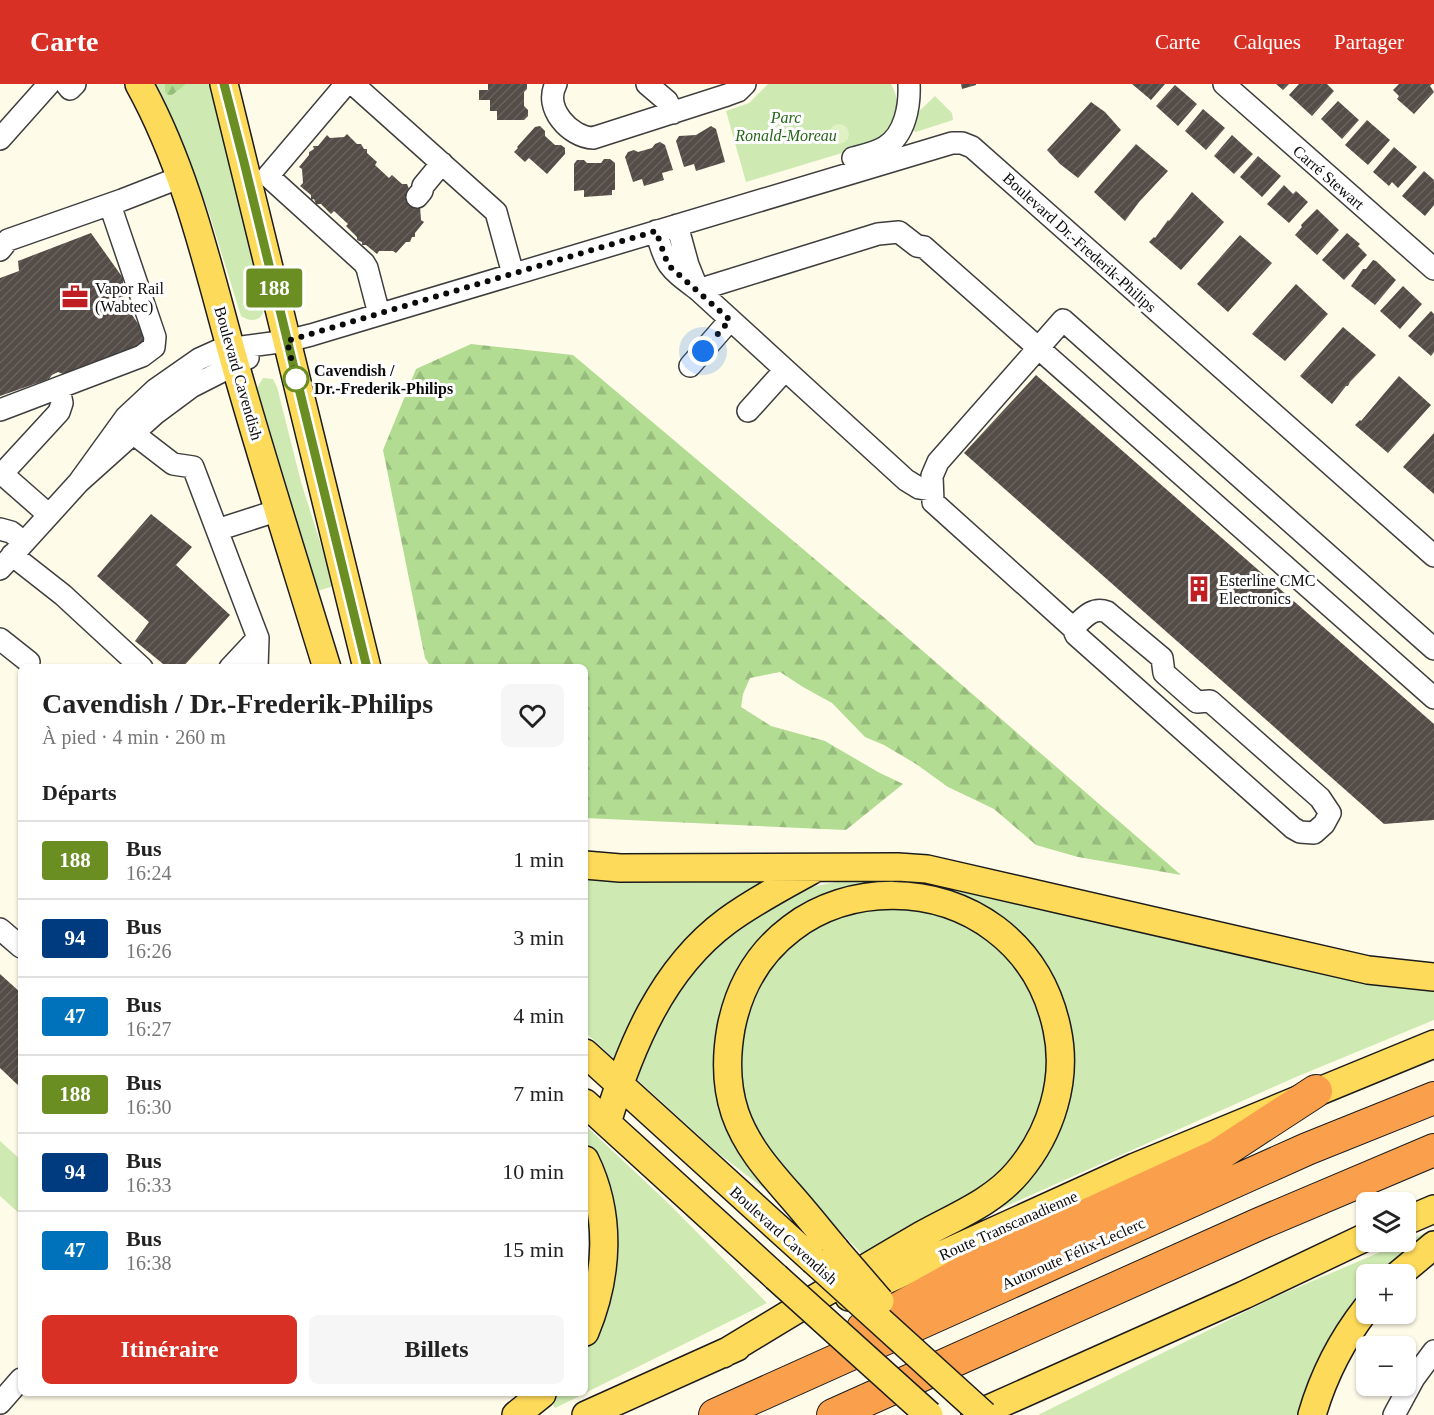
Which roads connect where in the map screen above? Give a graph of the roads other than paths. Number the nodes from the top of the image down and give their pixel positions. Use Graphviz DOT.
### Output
graph roads {
  1 [pos="49,84"];
  2 [pos="66,84"];
  3 [pos="75,84"];
  4 [pos="139,84"];
  5 [pos="224,84"];
  6 [pos="346,84"];
  7 [pos="353,84"];
  8 [pos="556,84"];
  9 [pos="647,84"];
  10 [pos="745,84"];
  11 [pos="909,84"];
  12 [pos="1224,84"];
  13 [pos="673,113"];
  14 [pos="0,139"];
  15 [pos="442,164"];
  16 [pos="181,177"];
  17 [pos="258,178"];
  18 [pos="417,198"];
  19 [pos="110,205"];
  20 [pos="677,225"];
  21 [pos="656,231"];
  22 [pos="0,250"];
  23 [pos="1434,269"];
  24 [pos="513,274"];
  25 [pos="698,290"];
  26 [pos="379,314"];
  27 [pos="730,320"];
  28 [pos="287,341"];
  29 [pos="1039,349"];
  30 [pos="233,356"];
  31 [pos="690,366"];
  32 [pos="784,369"];
  33 [pos="59,388"];
  34 [pos="0,410"];
  35 [pos="748,411"];
  36 [pos="134,434"];
  37 [pos="1,473"];
  38 [pos="79,482"];
  39 [pos="931,490"];
  40 [pos="279,510"];
  41 [pos="49,515"];
  42 [pos="0,529"];
  43 [pos="217,530"];
  44 [pos="12,555"];
  45 [pos="1434,556"];
  46 [pos="1073,628"];
  47 [pos="358,631"];
  48 [pos="0,639"];
  49 [pos="258,639"];
  50 [pos="1434,649"];
  51 [pos="29,662"];
  52 [pos="138,664"];
  53 [pos="234,664"];
  54 [pos="256,664"];
  55 [pos="326,664"];
  56 [pos="366,664"];
  57 [pos="378,664"];
  58 [pos="1434,699"];
  59 [pos="588,865"];
  60 [pos="815,868"];
  61 [pos="0,929"];
  62 [pos="18,944"];
  63 [pos="1434,977"];
  64 [pos="1434,1044"];
  65 [pos="588,1056"];
  66 [pos="619,1085"];
  67 [pos="1316,1091"];
  68 [pos="1434,1098"];
  69 [pos="588,1106"];
  70 [pos="607,1123"];
  71 [pos="1434,1150"];
  72 [pos="588,1169"];
  73 [pos="1434,1209"];
  74 [pos="1416,1217"];
  75 [pos="1356,1243"];
  76 [pos="1434,1245"];
  77 [pos="824,1255"];
  78 [pos="1411,1264"];
  79 [pos="588,1323"];
  80 [pos="1357,1324"];
  81 [pos="842,1337"];
  82 [pos="995,1342"];
  83 [pos="1434,1351"];
  84 [pos="723,1354"];
  85 [pos="18,1382"];
  86 [pos="540,1396"];
  87 [pos="0,1403"];
  88 [pos="516,1415"];
  89 [pos="586,1415"];
  90 [pos="709,1415"];
  91 [pos="715,1415"];
  92 [pos="833,1415"];
  93 [pos="861,1415"];
  94 [pos="907,1415"];
  95 [pos="929,1415"];
  96 [pos="975,1415"];
  97 [pos="984,1415"];
  98 [pos="1312,1415"];
  99 [pos="1394,1415"];
  1 -- 14 [label="street"];
  2 -- 3 [label="street"];
  4 -- 16 [label="main road, Boulevard Cavendish"];
  5 -- 17 [label="main road"];
  6 -- 17 [label="street"];
  7 -- 15 [label="street"];
  8 -- 13 [label="street"];
  9 -- 13 [label="street"];
  10 -- 13 [label="street"];
  11 -- 21 [label="street, Boulevard Dr.-Frederik-Philips"];
  12 -- 23 [label="street, Carré Stewart"];
  15 -- 18 [label="street"];
  15 -- 24 [label="street"];
  16 -- 19 [label="street"];
  16 -- 30 [label="main road, Boulevard Cavendish"];
  17 -- 26 [label="street"];
  17 -- 28 [label="main road"];
  19 -- 22 [label="street"];
  19 -- 33 [label="street"];
  20 -- 21 [label="street, Boulevard Dr.-Frederik-Philips"];
  20 -- 25 [label="street"];
  20 -- 45 [label="street, Boulevard Dr.-Frederik-Philips"];
  21 -- 24 [label="street, Boulevard Dr.-Frederik-Philips"];
  21 -- 25 [label="street"];
  24 -- 26 [label="street, Boulevard Dr.-Frederik-Philips"];
  25 -- 27 [label="street"];
  25 -- 29 [label="street"];
  26 -- 28 [label="street, Boulevard Dr.-Frederik-Philips"];
  27 -- 31 [label="street"];
  27 -- 32 [label="street"];
  28 -- 30 [label="street, Boulevard Dr.-Frederik-Philips"];
  28 -- 47 [label="main road"];
  29 -- 39 [label="street"];
  29 -- 50 [label="street"];
  29 -- 58 [label="street"];
  30 -- 36 [label="street, Boulevard Dr.-Frederik-Philips"];
  30 -- 38 [label="street, Boulevard Dr.-Frederik-Philips"];
  30 -- 40 [label="main road, Boulevard Cavendish"];
  32 -- 35 [label="street"];
  32 -- 39 [label="street"];
  33 -- 34 [label="street"];
  33 -- 37 [label="street"];
  36 -- 38 [label="street, Boulevard Dr.-Frederik-Philips"];
  36 -- 43 [label="street"];
  37 -- 41 [label="street"];
  38 -- 41 [label="street, Boulevard Dr.-Frederik-Philips"];
  39 -- 46 [label="street"];
  40 -- 43 [label="street"];
  40 -- 55 [label="main road, Boulevard Cavendish"];
  41 -- 44 [label="street, Boulevard Dr.-Frederik-Philips"];
  42 -- 44 [label="street"];
  43 -- 49 [label="street"];
  44 -- 52 [label="street"];
  46 -- 46 [label="street"];
  47 -- 56 [label="main road"];
  47 -- 57 [label="main road"];
  48 -- 51 [label="street"];
  49 -- 53 [label="street"];
  49 -- 54 [label="street"];
  59 -- 60 [label="main road"];
  60 -- 63 [label="main road"];
  60 -- 66 [label="main road"];
  61 -- 62 [label="street"];
  64 -- 67 [label="main road, Route Transcanadienne"];
  65 -- 66 [label="main road, Boulevard Cavendish"];
  66 -- 70 [label="main road"];
  66 -- 77 [label="main road, Boulevard Cavendish"];
  67 -- 84 [label="main road, Route Transcanadienne"];
  67 -- 90 [label="highway"];
  68 -- 91 [label="highway, Autoroute Félix-Leclerc"];
  69 -- 70 [label="main road"];
  70 -- 81 [label="main road, bridge"];
  71 -- 82 [label="highway"];
  72 -- 79 [label="main road"];
  73 -- 74 [label="main road"];
  75 -- 96 [label="main road"];
  76 -- 78 [label="main road"];
  77 -- 84 [label="main road"];
  77 -- 97 [label="main road, bridge"];
  80 -- 98 [label="main road"];
  81 -- 94 [label="main road, bridge"];
  81 -- 95 [label="main road, bridge"];
  82 -- 92 [label="highway"];
  82 -- 93 [label="highway"];
  83 -- 99 [label="street"];
  84 -- 89 [label="main road, Route Transcanadienne"];
  85 -- 87 [label="street"];
  86 -- 88 [label="main road"];
}
